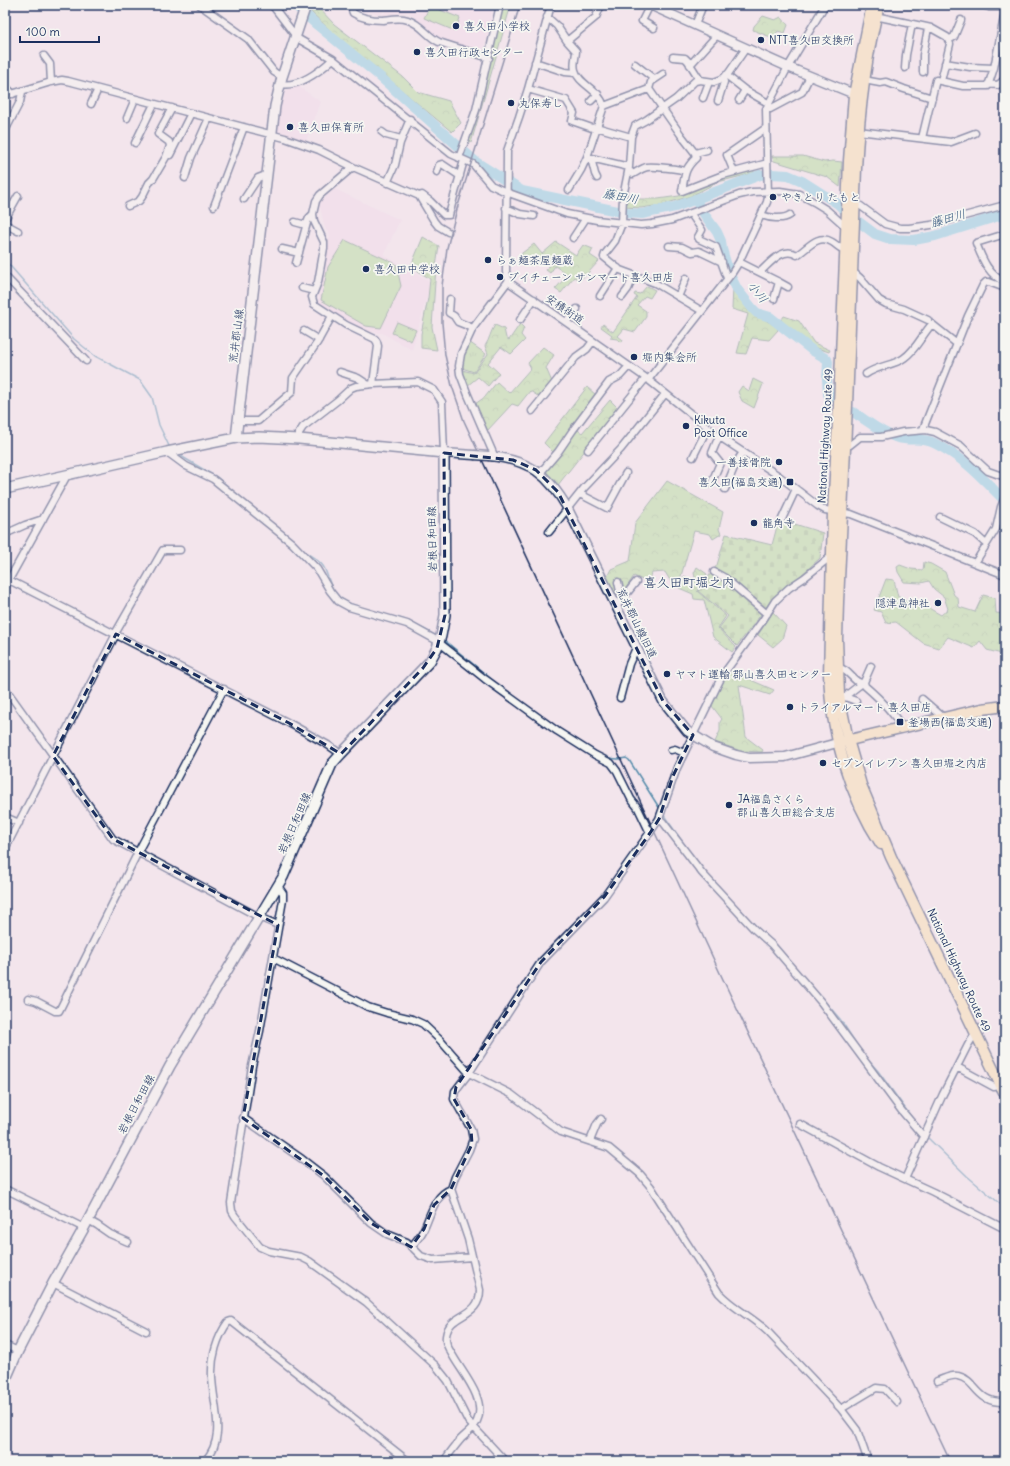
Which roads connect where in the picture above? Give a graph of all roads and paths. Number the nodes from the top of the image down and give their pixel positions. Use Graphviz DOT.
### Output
graph roads {
  1 [pos="200,5"];
  2 [pos="272,5"];
  3 [pos="306,5"];
  4 [pos="350,5"];
  5 [pos="500,5"];
  6 [pos="551,5"];
  7 [pos="601,5"];
  8 [pos="650,5"];
  9 [pos="703,5"];
  10 [pos="825,5"];
  11 [pos="879,5"];
  12 [pos="982,5"];
  13 [pos="1005,7"];
  14 [pos="872,12"];
  15 [pos="1005,12"];
  16 [pos="547,17"];
  17 [pos="961,20"];
  18 [pos="912,24"];
  19 [pos="695,25"];
  20 [pos="654,28"];
  21 [pos="928,28"];
  22 [pos="296,34"];
  23 [pos="717,35"];
  24 [pos="948,40"];
  25 [pos="567,41"];
  26 [pos="746,48"];
  27 [pos="44,56"];
  28 [pos="673,57"];
  29 [pos="489,58"];
  30 [pos="333,59"];
  31 [pos="535,62"];
  32 [pos="946,63"];
  33 [pos="635,64"];
  34 [pos="690,65"];
  35 [pos="788,67"];
  36 [pos="906,68"];
  37 [pos="994,68"];
  38 [pos="923,72"];
  39 [pos="576,74"];
  40 [pos="663,74"];
  41 [pos="810,76"];
  42 [pos="725,77"];
  43 [pos="654,79"];
  44 [pos="281,80"];
  45 [pos="700,80"];
  46 [pos="864,80"];
  47 [pos="1004,80"];
  48 [pos="941,81"];
  49 [pos="50,82"];
  50 [pos="709,82"];
  51 [pos="988,84"];
  52 [pos="5,86"];
  53 [pos="98,89"];
  54 [pos="528,89"];
  55 [pos="649,90"];
  56 [pos="745,90"];
  57 [pos="22,92"];
  58 [pos="13,94"];
  59 [pos="598,94"];
  60 [pos="5,96"];
  61 [pos="858,96"];
  62 [pos="703,98"];
  63 [pos="932,98"];
  64 [pos="135,99"];
  65 [pos="739,100"];
  66 [pos="591,101"];
  67 [pos="718,101"];
  68 [pos="91,104"];
  69 [pos="154,104"];
  70 [pos="604,106"];
  71 [pos="767,106"];
  72 [pos="172,108"];
  73 [pos="663,108"];
  74 [pos="191,113"];
  75 [pos="127,118"];
  76 [pos="209,118"];
  77 [pos="410,119"];
  78 [pos="244,127"];
  79 [pos="596,127"];
  80 [pos="766,128"];
  81 [pos="5,131"];
  82 [pos="858,131"];
  83 [pos="382,132"];
  84 [pos="975,133"];
  85 [pos="271,135"];
  86 [pos="631,137"];
  87 [pos="922,138"];
  88 [pos="401,139"];
  89 [pos="135,143"];
  90 [pos="707,150"];
  91 [pos="695,153"];
  92 [pos="589,158"];
  93 [pos="461,159"];
  94 [pos="168,160"];
  95 [pos="765,164"];
  96 [pos="353,167"];
  97 [pos="629,169"];
  98 [pos="685,170"];
  99 [pos="437,172"];
  100 [pos="734,172"];
  101 [pos="266,175"];
  102 [pos="460,176"];
  103 [pos="185,178"];
  104 [pos="598,178"];
  105 [pos="388,183"];
  106 [pos="569,190"];
  107 [pos="506,192"];
  108 [pos="768,192"];
  109 [pos="18,196"];
  110 [pos="419,196"];
  111 [pos="244,199"];
  112 [pos="852,200"];
  113 [pos="1005,205"];
  114 [pos="128,206"];
  115 [pos="214,206"];
  116 [pos="506,208"];
  117 [pos="313,214"];
  118 [pos="691,214"];
  119 [pos="761,215"];
  120 [pos="790,215"];
  121 [pos="534,216"];
  122 [pos="586,218"];
  123 [pos="5,219"];
  124 [pos="295,222"];
  125 [pos="622,223"];
  126 [pos="5,224"];
  127 [pos="306,225"];
  128 [pos="849,227"];
  129 [pos="18,230"];
  130 [pos="448,232"];
  131 [pos="1005,234"];
  132 [pos="573,238"];
  133 [pos="669,246"];
  134 [pos="282,249"];
  135 [pos="846,250"];
  136 [pos="299,253"];
  137 [pos="722,262"];
  138 [pos="739,262"];
  139 [pos="296,263"];
  140 [pos="618,268"];
  141 [pos="852,271"];
  142 [pos="760,272"];
  143 [pos="634,275"];
  144 [pos="5,276"];
  145 [pos="730,276"];
  146 [pos="686,278"];
  147 [pos="509,280"];
  148 [pos="779,282"];
  149 [pos="1005,282"];
  150 [pos="788,287"];
  151 [pos="302,288"];
  152 [pos="1005,288"];
  153 [pos="314,291"];
  154 [pos="600,296"];
  155 [pos="622,297"];
  156 [pos="678,297"];
  157 [pos="450,299"];
  158 [pos="534,299"];
  159 [pos="774,299"];
  160 [pos="577,309"];
  161 [pos="702,311"];
  162 [pos="332,316"];
  163 [pos="520,320"];
  164 [pos="928,320"];
  165 [pos="566,322"];
  166 [pos="473,328"];
  167 [pos="304,331"];
  168 [pos="319,340"];
  169 [pos="593,341"];
  170 [pos="957,344"];
  171 [pos="86,361"];
  172 [pos="629,366"];
  173 [pos="340,372"];
  174 [pos="866,374"];
  175 [pos="647,379"];
  176 [pos="370,384"];
  177 [pos="664,394"];
  178 [pos="532,411"];
  179 [pos="238,420"];
  180 [pos="708,427"];
  181 [pos="923,430"];
  182 [pos="719,436"];
  183 [pos="236,438"];
  184 [pos="299,439"];
  185 [pos="845,447"];
  186 [pos="588,450"];
  187 [pos="167,452"];
  188 [pos="743,452"];
  189 [pos="444,453"];
  190 [pos="491,457"];
  191 [pos="692,457"];
  192 [pos="540,473"];
  193 [pos="626,473"];
  194 [pos="66,475"];
  195 [pos="1005,477"];
  196 [pos="711,484"];
  197 [pos="5,489"];
  198 [pos="725,489"];
  199 [pos="796,489"];
  200 [pos="580,494"];
  201 [pos="1003,504"];
  202 [pos="568,509"];
  203 [pos="838,512"];
  204 [pos="940,517"];
  205 [pos="43,519"];
  206 [pos="782,519"];
  207 [pos="549,532"];
  208 [pos="5,534"];
  209 [pos="986,544"];
  210 [pos="180,550"];
  211 [pos="832,557"];
  212 [pos="975,563"];
  213 [pos="714,572"];
  214 [pos="1005,575"];
  215 [pos="6,582"];
  216 [pos="618,582"];
  217 [pos="636,582"];
  218 [pos="622,600"];
  219 [pos="616,607"];
  220 [pos="767,614"];
  221 [pos="116,634"];
  222 [pos="439,642"];
  223 [pos="636,648"];
  224 [pos="872,666"];
  225 [pos="838,668"];
  226 [pos="862,683"];
  227 [pos="5,688"];
  228 [pos="224,689"];
  229 [pos="620,698"];
  230 [pos="843,698"];
  231 [pos="922,699"];
  232 [pos="856,701"];
  233 [pos="1005,706"];
  234 [pos="944,718"];
  235 [pos="902,728"];
  236 [pos="693,735"];
  237 [pos="848,740"];
  238 [pos="838,743"];
  239 [pos="671,750"];
  240 [pos="684,753"];
  241 [pos="341,754"];
  242 [pos="53,756"];
  243 [pos="5,817"];
  244 [pos="660,819"];
  245 [pos="19,824"];
  246 [pos="650,833"];
  247 [pos="5,849"];
  248 [pos="138,853"];
  249 [pos="891,857"];
  250 [pos="278,886"];
  251 [pos="259,916"];
  252 [pos="278,925"];
  253 [pos="273,958"];
  254 [pos="28,999"];
  255 [pos="975,1034"];
  256 [pos="956,1067"];
  257 [pos="469,1073"];
  258 [pos="1004,1092"];
  259 [pos="244,1118"];
  260 [pos="601,1119"];
  261 [pos="800,1124"];
  262 [pos="924,1137"];
  263 [pos="590,1141"];
  264 [pos="905,1179"];
  265 [pos="5,1189"];
  266 [pos="451,1189"];
  267 [pos="86,1224"];
  268 [pos="1005,1230"];
  269 [pos="128,1242"];
  270 [pos="411,1247"];
  271 [pos="472,1257"];
  272 [pos="53,1283"];
  273 [pos="146,1331"];
  274 [pos="5,1345"];
  275 [pos="18,1351"];
  276 [pos="5,1381"];
  277 [pos="937,1381"];
  278 [pos="897,1402"];
  279 [pos="1005,1402"];
  280 [pos="841,1409"];
  281 [pos="473,1427"];
  282 [pos="205,1461"];
  283 [pos="408,1461"];
  284 [pos="444,1461"];
  285 [pos="505,1461"];
  286 [pos="868,1461"];
  1 -- 44 [label="street"];
  2 -- 22 [label="street"];
  3 -- 22 [label="main road, 荒井郡山線"];
  4 -- 29 [label="street"];
  5 -- 29 [label="street"];
  6 -- 16 [label="street"];
  7 -- 25 [label="street"];
  8 -- 19 [label="street"];
  8 -- 20 [label="street"];
  9 -- 19 [label="street"];
  10 -- 35 [label="street"];
  11 -- 14 [label="main road, National Highway Route 49"];
  12 -- 13 [label="street"];
  14 -- 18 [label="street"];
  14 -- 46 [label="main road, National Highway Route 49"];
  14 -- 61 [label="main road, National Highway Route 49"];
  15 -- 37 [label="street"];
  16 -- 25 [label="street"];
  16 -- 31 [label="street"];
  17 -- 24 [label="street"];
  18 -- 21 [label="street"];
  18 -- 36 [label="street"];
  19 -- 23 [label="street"];
  21 -- 24 [label="street"];
  21 -- 38 [label="street"];
  22 -- 30 [label="street"];
  22 -- 44 [label="main road, 荒井郡山線"];
  23 -- 26 [label="street"];
  23 -- 34 [label="street"];
  24 -- 32 [label="street"];
  25 -- 39 [label="street"];
  26 -- 35 [label="street"];
  26 -- 42 [label="street"];
  27 -- 49 [label="street"];
  28 -- 34 [label="street"];
  29 -- 93 [label="street"];
  30 -- 44 [label="street"];
  30 -- 77 [label="street"];
  31 -- 39 [label="street"];
  31 -- 54 [label="street"];
  32 -- 37 [label="street"];
  32 -- 48 [label="street"];
  33 -- 43 [label="street"];
  34 -- 45 [label="street"];
  35 -- 41 [label="street"];
  35 -- 71 [label="street"];
  37 -- 51 [label="street"];
  39 -- 59 [label="street"];
  40 -- 43 [label="street"];
  41 -- 61 [label="street"];
  41 -- 71 [label="street"];
  42 -- 50 [label="street"];
  42 -- 56 [label="street"];
  42 -- 67 [label="street"];
  43 -- 55 [label="street"];
  44 -- 85 [label="main road, 荒井郡山線"];
  45 -- 50 [label="street"];
  45 -- 73 [label="street"];
  46 -- 61 [label="main road, National Highway Route 49"];
  46 -- 63 [label="street"];
  47 -- 51 [label="street"];
  48 -- 51 [label="street"];
  48 -- 63 [label="street"];
  49 -- 53 [label="street"];
  49 -- 57 [label="street"];
  50 -- 62 [label="street"];
  52 -- 58 [label="street"];
  53 -- 64 [label="street"];
  53 -- 68 [label="street"];
  54 -- 79 [label="street"];
  54 -- 107 [label="street"];
  55 -- 70 [label="street"];
  55 -- 73 [label="street"];
  56 -- 65 [label="street"];
  56 -- 71 [label="street"];
  57 -- 58 [label="street"];
  57 -- 81 [label="street"];
  58 -- 60 [label="street"];
  59 -- 66 [label="street"];
  59 -- 70 [label="street"];
  61 -- 82 [label="main road, National Highway Route 49"];
  61 -- 112 [label="main road, National Highway Route 49"];
  63 -- 87 [label="street"];
  64 -- 69 [label="street"];
  64 -- 75 [label="street"];
  69 -- 72 [label="street"];
  69 -- 89 [label="street"];
  70 -- 79 [label="street"];
  71 -- 80 [label="street"];
  72 -- 74 [label="street"];
  72 -- 114 [label="street"];
  73 -- 86 [label="street"];
  73 -- 91 [label="street"];
  74 -- 76 [label="street"];
  74 -- 94 [label="street"];
  76 -- 78 [label="street"];
  76 -- 103 [label="street"];
  77 -- 88 [label="street"];
  77 -- 93 [label="street"];
  78 -- 85 [label="street"];
  78 -- 115 [label="street"];
  79 -- 86 [label="street"];
  79 -- 92 [label="street"];
  80 -- 95 [label="street"];
  80 -- 100 [label="street"];
  82 -- 87 [label="street"];
  82 -- 112 [label="main road, National Highway Route 49"];
  83 -- 88 [label="street"];
  84 -- 87 [label="street"];
  85 -- 96 [label="street"];
  85 -- 101 [label="main road, 荒井郡山線"];
  86 -- 97 [label="street"];
  88 -- 105 [label="street"];
  90 -- 91 [label="street"];
  91 -- 98 [label="street"];
  92 -- 97 [label="street"];
  92 -- 104 [label="street"];
  92 -- 106 [label="street"];
  93 -- 102 [label="street"];
  93 -- 107 [label="street"];
  95 -- 100 [label="street"];
  95 -- 108 [label="street"];
  96 -- 105 [label="street"];
  96 -- 117 [label="street"];
  97 -- 98 [label="street"];
  97 -- 125 [label="street"];
  98 -- 100 [label="street"];
  99 -- 102 [label="street"];
  101 -- 111 [label="street"];
  101 -- 179 [label="main road, 荒井郡山線"];
  102 -- 110 [label="street"];
  105 -- 110 [label="street"];
  107 -- 116 [label="street"];
  107 -- 122 [label="street"];
  108 -- 118 [label="street"];
  108 -- 119 [label="street"];
  108 -- 128 [label="street"];
  109 -- 123 [label="street"];
  110 -- 130 [label="street"];
  112 -- 113 [label="street"];
  112 -- 128 [label="main road, National Highway Route 49"];
  116 -- 121 [label="street"];
  116 -- 147 [label="street"];
  117 -- 127 [label="street"];
  117 -- 153 [label="street"];
  118 -- 125 [label="street"];
  118 -- 137 [label="street"];
  119 -- 120 [label="street"];
  119 -- 138 [label="street"];
  122 -- 125 [label="street"];
  122 -- 132 [label="street"];
  124 -- 127 [label="street"];
  125 -- 140 [label="street"];
  126 -- 129 [label="street"];
  127 -- 136 [label="street"];
  128 -- 135 [label="main road, National Highway Route 49"];
  128 -- 141 [label="main road, National Highway Route 49"];
  131 -- 149 [label="street"];
  133 -- 137 [label="street"];
  134 -- 136 [label="street"];
  135 -- 142 [label="street"];
  135 -- 203 [label="main road, National Highway Route 49"];
  136 -- 139 [label="street"];
  137 -- 145 [label="street"];
  138 -- 142 [label="street"];
  138 -- 145 [label="street"];
  140 -- 143 [label="street"];
  140 -- 154 [label="street"];
  141 -- 164 [label="street"];
  141 -- 185 [label="main road, National Highway Route 49"];
  142 -- 148 [label="street"];
  143 -- 155 [label="street"];
  143 -- 156 [label="street"];
  144 -- 171 [label="street"];
  145 -- 161 [label="street"];
  146 -- 156 [label="street"];
  147 -- 158 [label="street, 安積街道"];
  147 -- 166 [label="street"];
  148 -- 150 [label="street"];
  148 -- 159 [label="street"];
  151 -- 153 [label="street"];
  152 -- 170 [label="street"];
  153 -- 162 [label="street"];
  156 -- 161 [label="street"];
  157 -- 166 [label="street"];
  158 -- 163 [label="street"];
  158 -- 165 [label="street, 安積街道"];
  160 -- 165 [label="street"];
  161 -- 175 [label="street"];
  162 -- 168 [label="street"];
  162 -- 176 [label="street"];
  165 -- 169 [label="street, 安積街道"];
  166 -- 190 [label="street"];
  167 -- 168 [label="street"];
  168 -- 179 [label="street"];
  169 -- 172 [label="street, 安積街道"];
  169 -- 178 [label="street"];
  170 -- 174 [label="street"];
  170 -- 181 [label="street"];
  172 -- 175 [label="street, 安積街道"];
  172 -- 192 [label="street"];
  173 -- 176 [label="street"];
  175 -- 177 [label="street, 安積街道"];
  175 -- 186 [label="street"];
  176 -- 184 [label="street"];
  176 -- 189 [label="street"];
  177 -- 180 [label="street, 安積街道"];
  177 -- 200 [label="street"];
  179 -- 183 [label="main road, 荒井郡山線"];
  180 -- 182 [label="street, 安積街道"];
  180 -- 191 [label="street"];
  181 -- 185 [label="street"];
  181 -- 195 [label="street"];
  182 -- 188 [label="street, 安積街道"];
  182 -- 196 [label="street"];
  183 -- 184 [label="main road"];
  183 -- 187 [label="main road"];
  184 -- 189 [label="main road"];
  185 -- 203 [label="main road, National Highway Route 49"];
  187 -- 194 [label="main road"];
  187 -- 222 [label="street"];
  188 -- 198 [label="street"];
  188 -- 199 [label="street, 安積街道"];
  189 -- 190 [label="street, 荒井郡山線旧道, bridge"];
  189 -- 222 [label="main road, 岩根日和田線"];
  190 -- 192 [label="street, 荒井郡山線旧道"];
  192 -- 202 [label="street, 荒井郡山線旧道"];
  193 -- 200 [label="street"];
  194 -- 197 [label="main road"];
  194 -- 205 [label="street"];
  199 -- 203 [label="street, 安積街道"];
  199 -- 206 [label="street"];
  200 -- 202 [label="street"];
  201 -- 209 [label="street"];
  202 -- 207 [label="street"];
  202 -- 219 [label="street, 荒井郡山線旧道"];
  203 -- 211 [label="main road, National Highway Route 49"];
  203 -- 212 [label="street, 安積街道"];
  203 -- 225 [label="main road, National Highway Route 49"];
  204 -- 209 [label="street"];
  205 -- 208 [label="street"];
  205 -- 215 [label="street"];
  209 -- 212 [label="street"];
  210 -- 221 [label="street"];
  211 -- 220 [label="street"];
  211 -- 238 [label="main road, National Highway Route 49"];
  212 -- 214 [label="street, 安積街道"];
  213 -- 220 [label="street"];
  215 -- 221 [label="street"];
  216 -- 218 [label="street"];
  217 -- 218 [label="street"];
  218 -- 219 [label="street"];
  219 -- 223 [label="street, 荒井郡山線旧道"];
  220 -- 236 [label="street"];
  221 -- 228 [label="street"];
  221 -- 242 [label="street"];
  222 -- 241 [label="main road, 岩根日和田線"];
  222 -- 246 [label="street"];
  223 -- 229 [label="street"];
  223 -- 236 [label="street, 荒井郡山線旧道"];
  224 -- 226 [label="street"];
  225 -- 226 [label="street"];
  225 -- 230 [label="main road, National Highway Route 49"];
  226 -- 230 [label="street"];
  226 -- 235 [label="street"];
  227 -- 242 [label="street"];
  228 -- 241 [label="street"];
  228 -- 248 [label="street"];
  230 -- 232 [label="street"];
  230 -- 237 [label="main road, National Highway Route 49"];
  231 -- 234 [label="street"];
  233 -- 234 [label="main road"];
  234 -- 235 [label="main road"];
  235 -- 237 [label="main road"];
  236 -- 238 [label="street, 荒井郡山線旧道"];
  236 -- 240 [label="street"];
  237 -- 238 [label="main road"];
  237 -- 249 [label="main road, National Highway Route 49"];
  238 -- 249 [label="main road, National Highway Route 49"];
  239 -- 240 [label="street"];
  240 -- 244 [label="street"];
  241 -- 250 [label="main road, 岩根日和田線"];
  242 -- 245 [label="street"];
  242 -- 248 [label="street"];
  243 -- 245 [label="street"];
  244 -- 246 [label="street"];
  244 -- 262 [label="street"];
  245 -- 247 [label="street"];
  246 -- 257 [label="street"];
  248 -- 251 [label="street"];
  248 -- 254 [label="street"];
  249 -- 255 [label="main road, National Highway Route 49"];
  250 -- 251 [label="main road, 岩根日和田線"];
  250 -- 252 [label="street"];
  251 -- 252 [label="street"];
  251 -- 267 [label="main road, 岩根日和田線"];
  252 -- 253 [label="street"];
  253 -- 257 [label="street"];
  253 -- 259 [label="street"];
  255 -- 256 [label="street"];
  255 -- 258 [label="main road, National Highway Route 49"];
  256 -- 258 [label="street"];
  256 -- 262 [label="street"];
  257 -- 263 [label="street"];
  257 -- 266 [label="street"];
  259 -- 270 [label="street"];
  259 -- 281 [label="street"];
  260 -- 263 [label="street"];
  261 -- 264 [label="street"];
  262 -- 264 [label="street"];
  263 -- 280 [label="street"];
  264 -- 268 [label="street"];
  265 -- 267 [label="street"];
  266 -- 270 [label="street"];
  266 -- 271 [label="street"];
  267 -- 269 [label="street"];
  267 -- 272 [label="main road, 岩根日和田線"];
  270 -- 271 [label="street"];
  271 -- 281 [label="street"];
  272 -- 273 [label="street"];
  272 -- 275 [label="main road, 岩根日和田線"];
  274 -- 275 [label="street"];
  275 -- 276 [label="main road, 岩根日和田線"];
  277 -- 279 [label="street"];
  278 -- 280 [label="street"];
  280 -- 286 [label="street"];
  281 -- 284 [label="street"];
  281 -- 285 [label="street"];
  282 -- 283 [label="street"];
}
